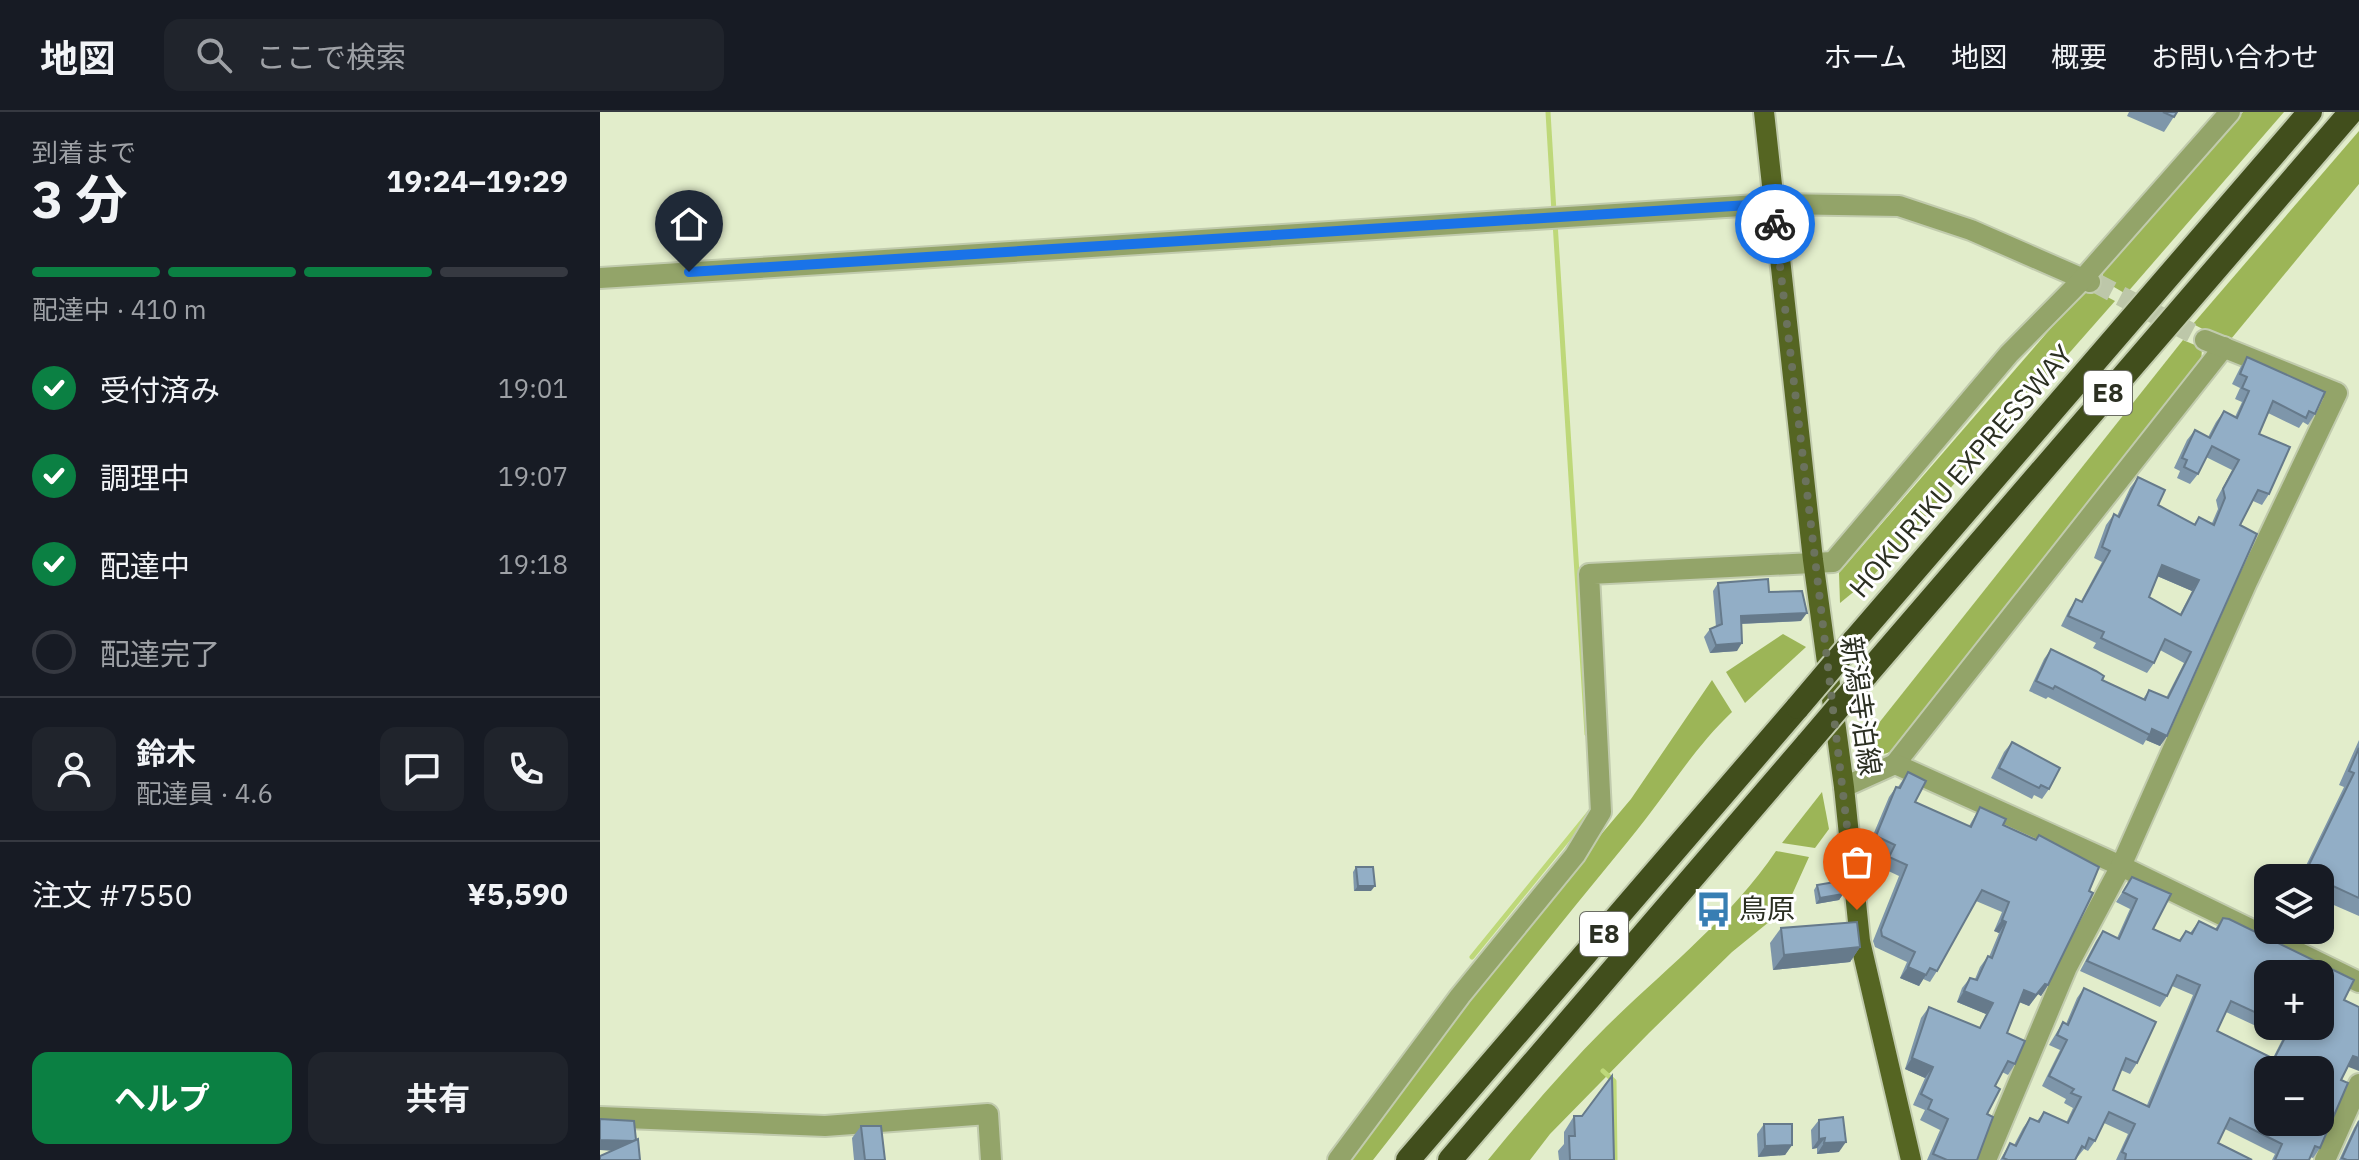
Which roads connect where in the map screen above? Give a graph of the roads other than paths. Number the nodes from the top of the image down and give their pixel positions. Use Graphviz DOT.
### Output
graph roads {
  1 [pos="1764,112"];
  2 [pos="2230,112"];
  3 [pos="2310,112"];
  4 [pos="2351,112"];
  5 [pos="1773,204"];
  6 [pos="600,278"];
  7 [pos="2087,282"];
  8 [pos="1813,560"];
  9 [pos="1895,764"];
  10 [pos="1844,787"];
  11 [pos="2121,866"];
  12 [pos="2359,982"];
  13 [pos="2359,1084"];
  14 [pos="600,1117"];
  15 [pos="991,1160"];
  16 [pos="1338,1160"];
  17 [pos="1408,1160"];
  18 [pos="1450,1160"];
  19 [pos="1911,1160"];
  20 [pos="1986,1160"];
  21 [pos="2325,1160"];
  1 -- 5 [label="main road, 新潟寺泊線"];
  2 -- 7 [label="street"];
  3 -- 17 [label="highway, HOKURIKU EXPRESSWAY / E8, bridge"];
  4 -- 18 [label="highway, E8, bridge"];
  5 -- 6 [label="street"];
  5 -- 7 [label="street"];
  5 -- 8 [label="main road, 新潟寺泊線"];
  7 -- 8 [label="street"];
  8 -- 10 [label="main road, 新潟寺泊線"];
  8 -- 16 [label="street"];
  9 -- 10 [label="street"];
  9 -- 11 [label="street"];
  9 -- 11 [label="street"];
  10 -- 19 [label="main road, 新潟寺泊線"];
  11 -- 12 [label="street"];
  11 -- 20 [label="street"];
  13 -- 21 [label="street"];
  14 -- 15 [label="street"];
}
